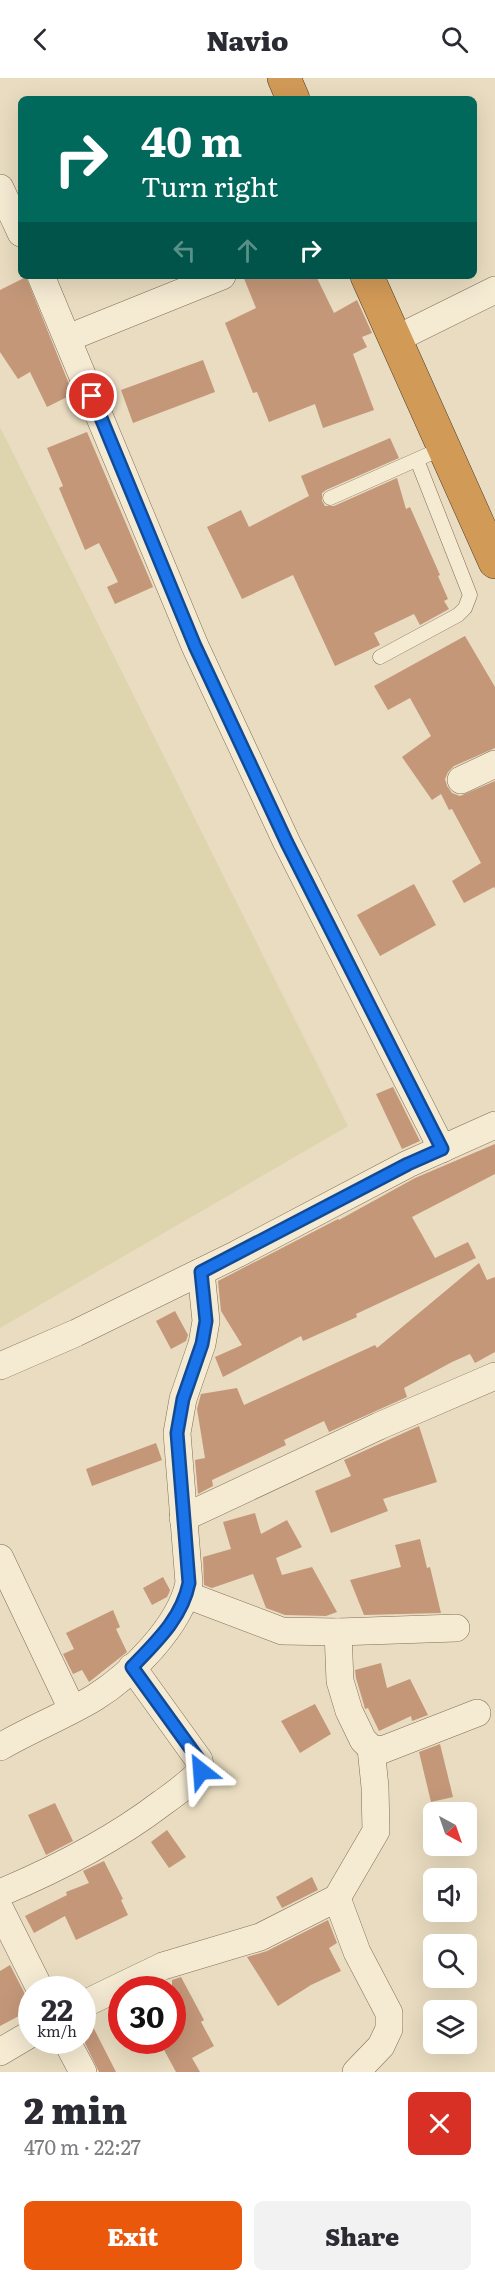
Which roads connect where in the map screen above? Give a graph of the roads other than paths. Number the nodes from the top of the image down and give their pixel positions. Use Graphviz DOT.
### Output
graph roads {
  1 [pos="284,78"];
  2 [pos="292,96"];
  3 [pos="0,188"];
  4 [pos="18,227"];
  5 [pos="42,279"];
  6 [pos="215,279"];
  7 [pos="368,279"];
  8 [pos="495,290"];
  9 [pos="68,338"];
  10 [pos="394,340"];
  11 [pos="430,454"];
  12 [pos="330,498"];
  13 [pos="495,561"];
  14 [pos="380,657"];
  15 [pos="495,764"];
  16 [pos="461,780"];
  17 [pos="495,1125"];
  18 [pos="442,1149"];
  19 [pos="201,1272"];
  20 [pos="0,1365"];
  21 [pos="495,1376"];
  22 [pos="183,1518"];
  23 [pos="0,1558"];
  24 [pos="187,1595"];
  25 [pos="456,1628"];
  26 [pos="338,1632"];
  27 [pos="132,1667"];
  28 [pos="72,1709"];
  29 [pos="477,1713"];
  30 [pos="0,1747"];
  31 [pos="371,1748"];
  32 [pos="0,1893"];
  33 [pos="337,1898"];
  34 [pos="0,1909"];
  35 [pos="34,1976"];
  36 [pos="96,1998"];
  37 [pos="18,2041"];
  38 [pos="0,2052"];
  39 [pos="73,2054"];
  40 [pos="83,2072"];
  41 [pos="356,2072"];
  1 -- 2 [label="highway"];
  3 -- 4 [label="street"];
  5 -- 9 [label="street"];
  6 -- 9 [label="street"];
  7 -- 10 [label="highway"];
  8 -- 10 [label="street"];
  9 -- 18 [label="street"];
  10 -- 11 [label="highway"];
  11 -- 12 [label="lane"];
  11 -- 13 [label="highway"];
  11 -- 14 [label="lane"];
  15 -- 16 [label="street"];
  17 -- 18 [label="street"];
  18 -- 19 [label="street"];
  19 -- 20 [label="street"];
  19 -- 22 [label="street"];
  21 -- 22 [label="street"];
  22 -- 24 [label="street"];
  23 -- 28 [label="street"];
  24 -- 26 [label="street"];
  24 -- 27 [label="street"];
  25 -- 26 [label="street"];
  26 -- 31 [label="street"];
  27 -- 28 [label="street"];
  27 -- 32 [label="street"];
  28 -- 30 [label="street"];
  29 -- 31 [label="street"];
  31 -- 33 [label="street"];
  33 -- 36 [label="street"];
  33 -- 41 [label="street"];
  34 -- 35 [label="street"];
  37 -- 38 [label="street"];
  39 -- 40 [label="street"];
}
